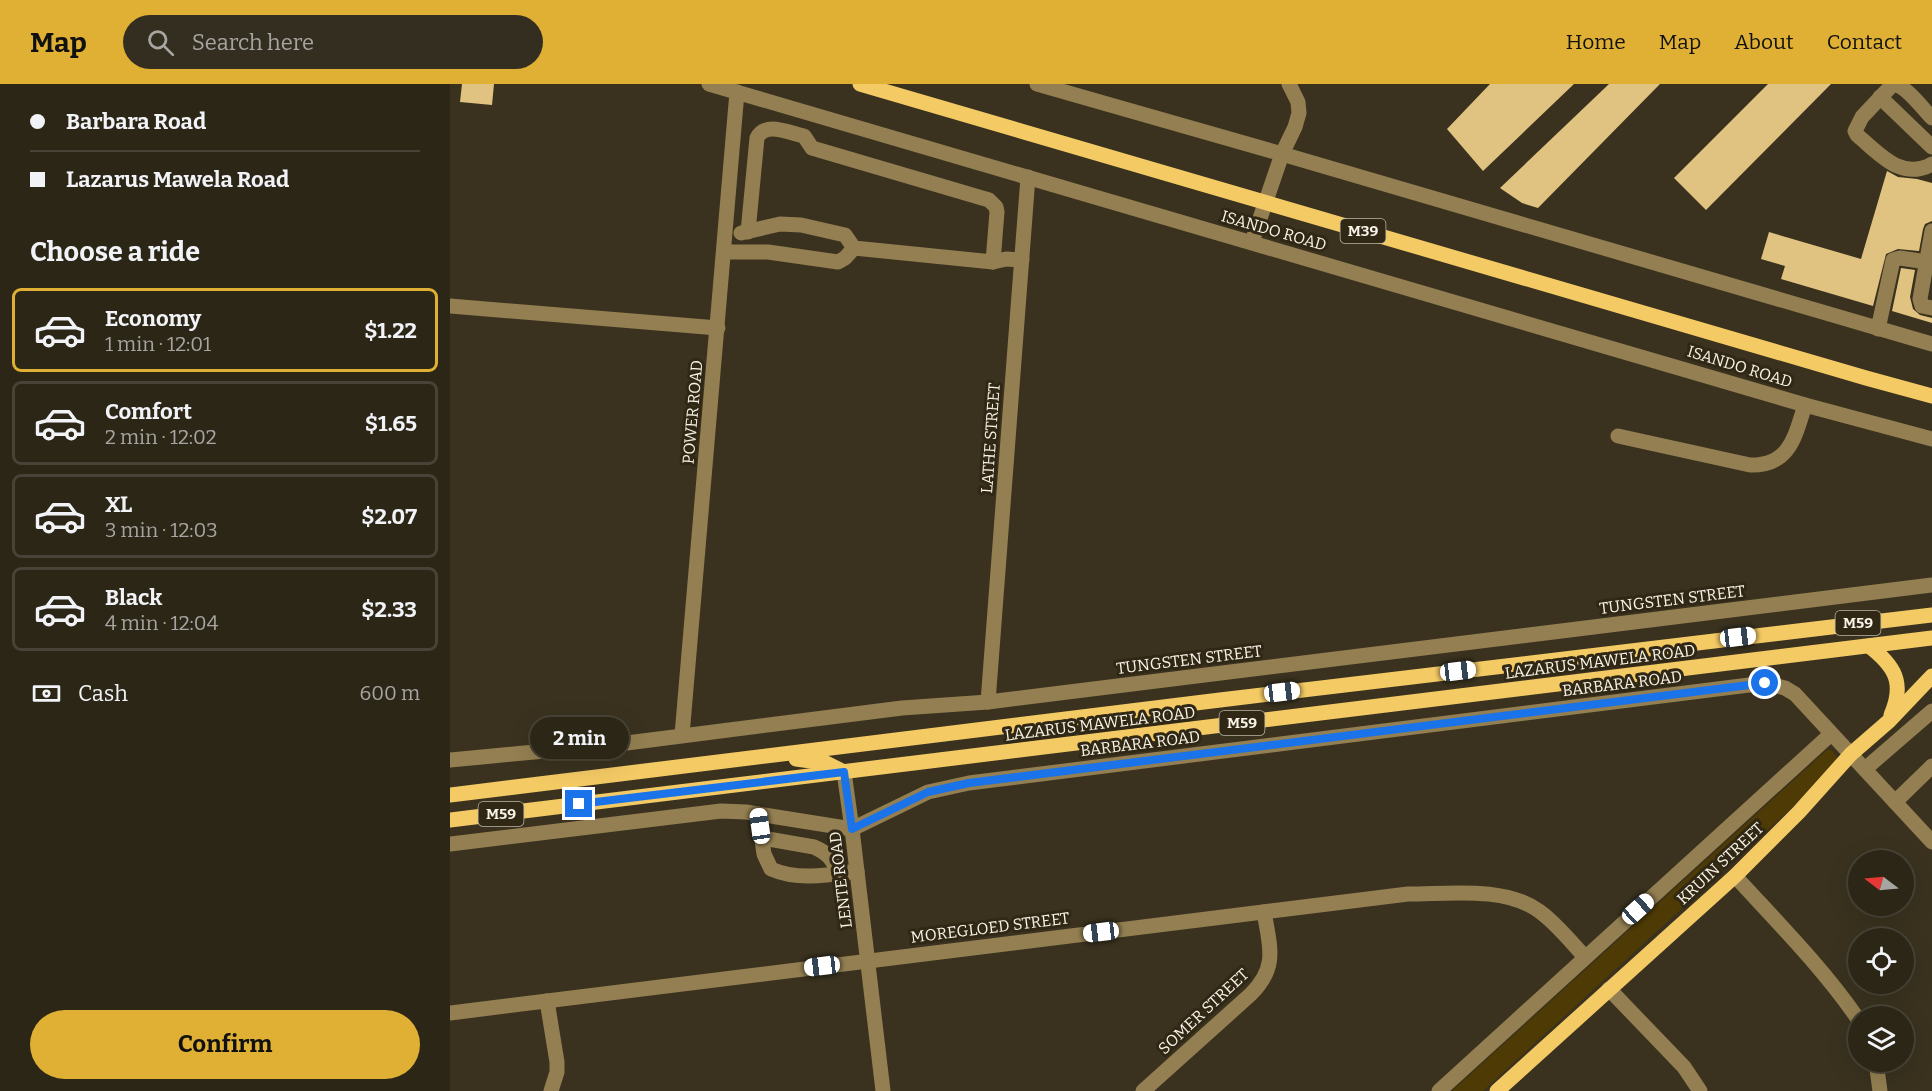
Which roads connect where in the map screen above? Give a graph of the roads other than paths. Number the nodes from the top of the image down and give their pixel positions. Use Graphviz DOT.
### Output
graph roads {
  1 [pos="709,84"];
  2 [pos="860,84"];
  3 [pos="1037,84"];
  4 [pos="1289,84"];
  5 [pos="737,92"];
  6 [pos="1880,97"];
  7 [pos="1932,118"];
  8 [pos="1932,147"];
  9 [pos="1282,154"];
  10 [pos="1932,164"];
  11 [pos="1028,177"];
  12 [pos="1265,203"];
  13 [pos="1932,231"];
  14 [pos="748,232"];
  15 [pos="726,233"];
  16 [pos="1252,242"];
  17 [pos="854,248"];
  18 [pos="724,252"];
  19 [pos="1022,260"];
  20 [pos="993,262"];
  21 [pos="1926,262"];
  22 [pos="450,306"];
  23 [pos="1932,308"];
  24 [pos="718,328"];
  25 [pos="1878,329"];
  26 [pos="1932,344"];
  27 [pos="1932,396"];
  28 [pos="1805,405"];
  29 [pos="1618,436"];
  30 [pos="1932,439"];
  31 [pos="1932,585"];
  32 [pos="1932,615"];
  33 [pos="1932,638"];
  34 [pos="1869,646"];
  35 [pos="1932,676"];
  36 [pos="988,702"];
  37 [pos="1932,711"];
  38 [pos="1889,721"];
  39 [pos="1830,734"];
  40 [pos="682,735"];
  41 [pos="1851,754"];
  42 [pos="760,756"];
  43 [pos="450,760"];
  44 [pos="1932,766"];
  45 [pos="1865,769"];
  46 [pos="844,772"];
  47 [pos="450,795"];
  48 [pos="1895,802"];
  49 [pos="758,814"];
  50 [pos="450,820"];
  51 [pos="852,829"];
  52 [pos="762,838"];
  53 [pos="1932,842"];
  54 [pos="450,844"];
  55 [pos="857,871"];
  56 [pos="838,874"];
  57 [pos="1735,876"];
  58 [pos="1264,912"];
  59 [pos="1585,957"];
  60 [pos="868,960"];
  61 [pos="1609,989"];
  62 [pos="547,1001"];
  63 [pos="1850,1006"];
  64 [pos="450,1013"];
  65 [pos="1877,1072"];
  66 [pos="551,1091"];
  67 [pos="884,1091"];
  68 [pos="1143,1091"];
  69 [pos="1439,1091"];
  70 [pos="1497,1091"];
  71 [pos="1700,1091"];
  72 [pos="1880,1091"];
  1 -- 5 [label="street, ISANDO ROAD"];
  2 -- 12 [label="main road, ISANDO ROAD / M39"];
  3 -- 9 [label="street"];
  4 -- 9 [label="street"];
  5 -- 11 [label="street, ISANDO ROAD"];
  5 -- 15 [label="street, POWER ROAD"];
  6 -- 7 [label="street"];
  6 -- 8 [label="street"];
  6 -- 10 [label="street"];
  9 -- 12 [label="street"];
  9 -- 25 [label="street"];
  11 -- 16 [label="street, ISANDO ROAD"];
  11 -- 19 [label="street, LATHE STREET"];
  12 -- 16 [label="street"];
  12 -- 27 [label="main road, ISANDO ROAD / M39"];
  13 -- 21 [label="street"];
  14 -- 15 [label="street"];
  14 -- 17 [label="street"];
  14 -- 20 [label="street"];
  15 -- 18 [label="street, POWER ROAD"];
  16 -- 28 [label="street, ISANDO ROAD"];
  17 -- 18 [label="street"];
  17 -- 20 [label="street"];
  18 -- 24 [label="street, POWER ROAD"];
  19 -- 20 [label="street"];
  19 -- 36 [label="street, LATHE STREET"];
  21 -- 23 [label="street"];
  21 -- 25 [label="street"];
  22 -- 24 [label="street"];
  24 -- 40 [label="street, POWER ROAD"];
  25 -- 26 [label="street"];
  28 -- 29 [label="street"];
  28 -- 30 [label="street, ISANDO ROAD"];
  31 -- 36 [label="street, TUNGSTEN STREET"];
  32 -- 42 [label="main road, LAZARUS MAWELA ROAD / M59"];
  33 -- 34 [label="main road, LAZARUS MAWELA ROAD / M59"];
  34 -- 38 [label="main road"];
  34 -- 46 [label="main road, LAZARUS MAWELA ROAD / M59"];
  35 -- 38 [label="main road, KRUIN STREET"];
  36 -- 40 [label="street, TUNGSTEN STREET"];
  37 -- 45 [label="street"];
  38 -- 41 [label="main road, KRUIN STREET"];
  39 -- 41 [label="street, BARBARA ROAD"];
  39 -- 51 [label="street, BARBARA ROAD"];
  39 -- 59 [label="street, KRUIN STREET"];
  40 -- 43 [label="street, TUNGSTEN STREET"];
  41 -- 45 [label="street, BARBARA ROAD"];
  41 -- 57 [label="main road, KRUIN STREET"];
  42 -- 46 [label="main road"];
  42 -- 47 [label="main road, LAZARUS MAWELA ROAD / M59"];
  44 -- 48 [label="street"];
  45 -- 48 [label="street, BARBARA ROAD"];
  46 -- 50 [label="main road, LAZARUS MAWELA ROAD / M59"];
  46 -- 51 [label="street, LENTE ROAD"];
  48 -- 53 [label="street, BARBARA ROAD"];
  49 -- 51 [label="street"];
  49 -- 52 [label="street"];
  49 -- 54 [label="street"];
  51 -- 55 [label="street, LENTE ROAD"];
  52 -- 56 [label="street"];
  52 -- 56 [label="street"];
  55 -- 56 [label="street"];
  55 -- 60 [label="street, LENTE ROAD"];
  57 -- 61 [label="main road, KRUIN STREET"];
  57 -- 63 [label="street"];
  58 -- 59 [label="street, MOREGLOED STREET"];
  58 -- 60 [label="street, MOREGLOED STREET"];
  58 -- 68 [label="street, SOMER STREET"];
  59 -- 69 [label="street, KRUIN STREET"];
  60 -- 62 [label="street, MOREGLOED STREET"];
  60 -- 67 [label="street, LENTE ROAD"];
  61 -- 70 [label="main road, KRUIN STREET"];
  61 -- 71 [label="street"];
  62 -- 64 [label="street, MOREGLOED STREET"];
  62 -- 66 [label="street"];
  65 -- 72 [label="street"];
}
